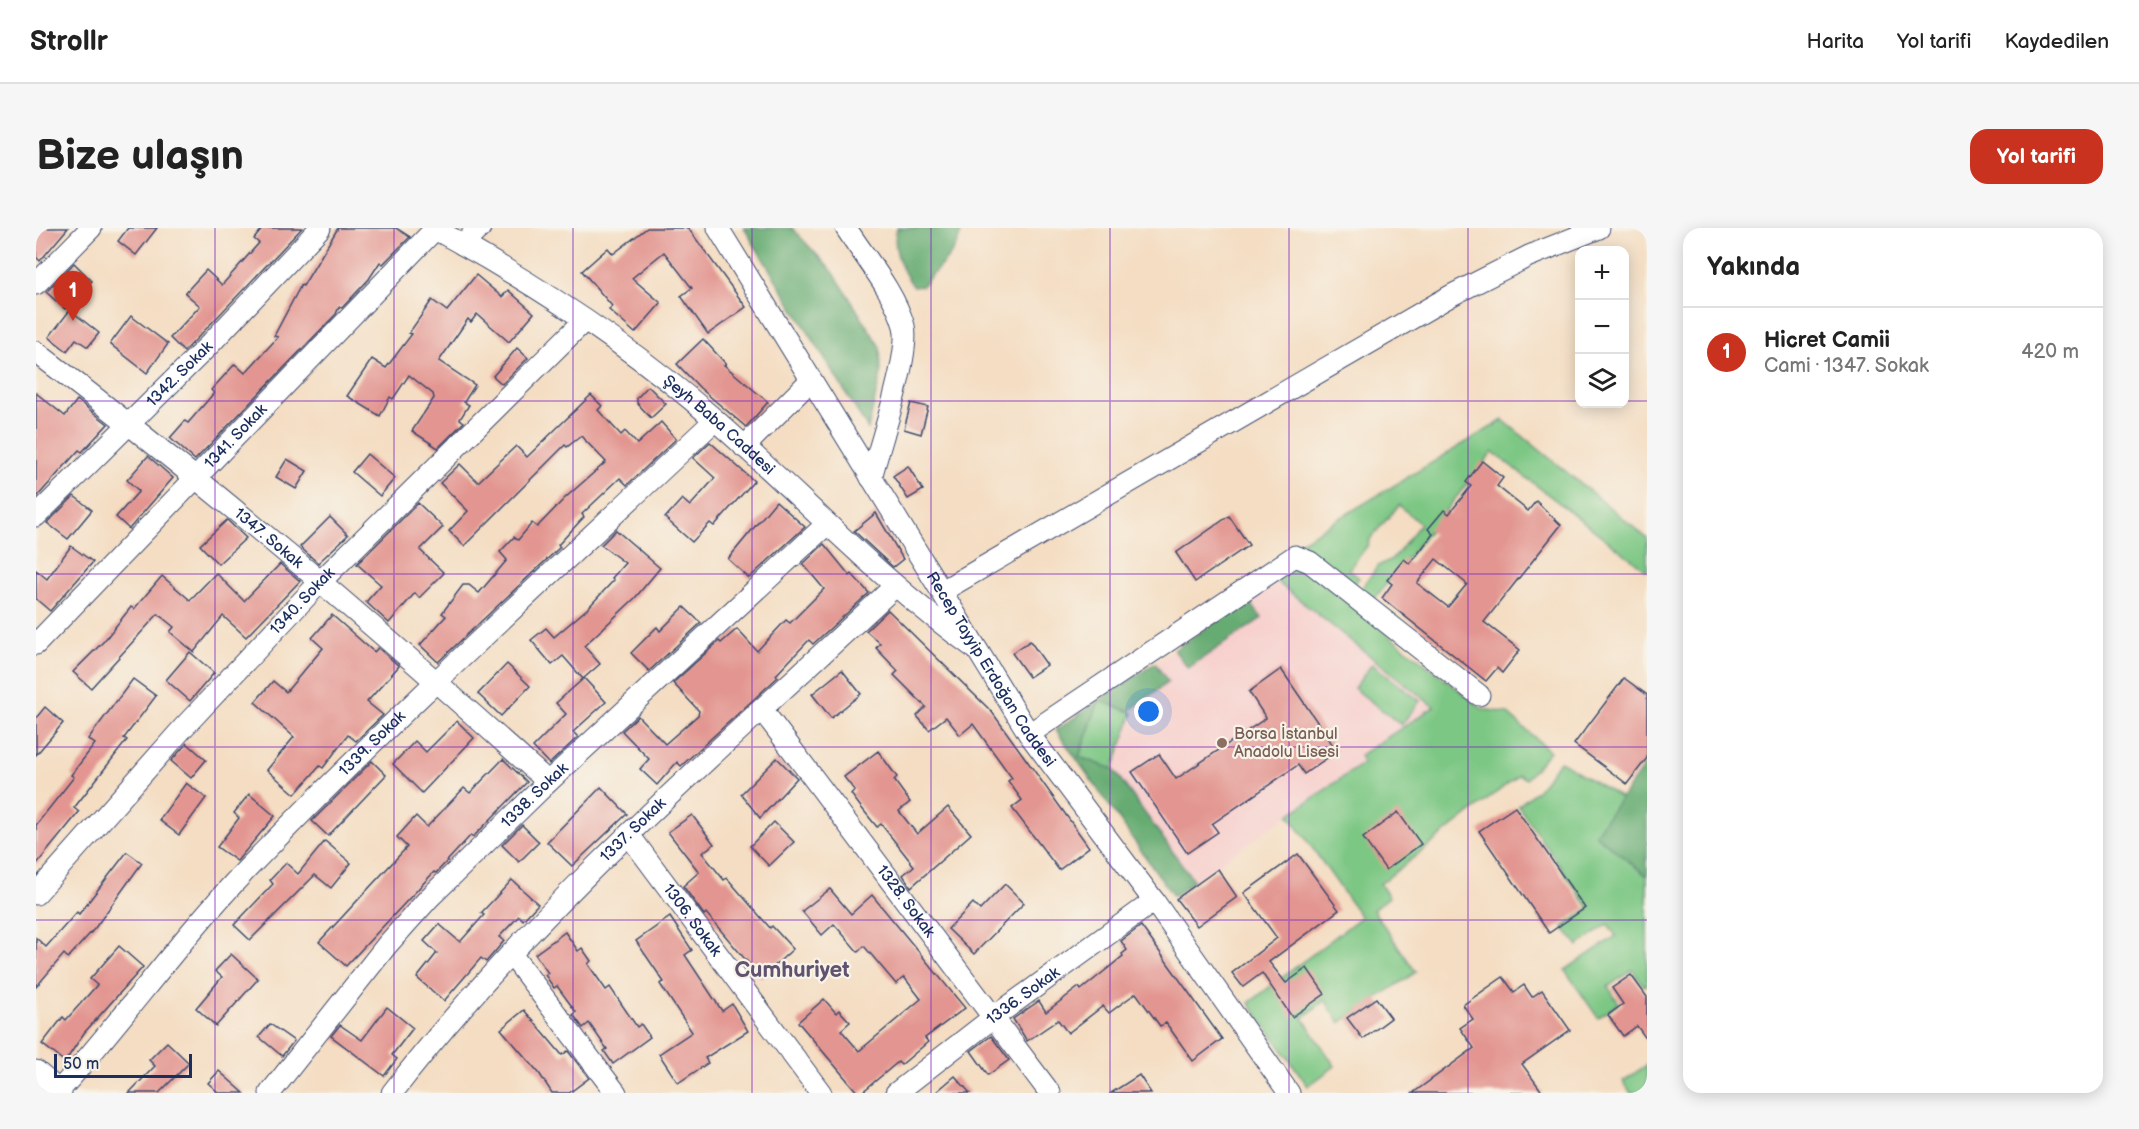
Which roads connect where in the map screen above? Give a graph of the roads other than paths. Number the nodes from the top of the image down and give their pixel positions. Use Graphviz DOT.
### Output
graph roads {
  1 [pos="91,228"];
  2 [pos="320,228"];
  3 [pos="434,228"];
  4 [pos="480,228"];
  5 [pos="718,228"];
  6 [pos="846,228"];
  7 [pos="1599,228"];
  8 [pos="462,244"];
  9 [pos="36,285"];
  10 [pos="584,321"];
  11 [pos="36,352"];
  12 [pos="811,380"];
  13 [pos="715,420"];
  14 [pos="130,424"];
  15 [pos="744,447"];
  16 [pos="197,477"];
  17 [pos="871,478"];
  18 [pos="36,516"];
  19 [pos="827,524"];
  20 [pos="320,582"];
  21 [pos="894,587"];
  22 [pos="942,591"];
  23 [pos="36,644"];
  24 [pos="981,653"];
  25 [pos="437,681"];
  26 [pos="1479,695"];
  27 [pos="763,711"];
  28 [pos="1029,734"];
  29 [pos="548,782"];
  30 [pos="629,835"];
  31 [pos="36,894"];
  32 [pos="1154,901"];
  33 [pos="511,954"];
  34 [pos="994,1017"];
  35 [pos="36,1071"];
  36 [pos="59,1092"];
  37 [pos="393,1092"];
  38 [pos="270,1093"];
  39 [pos="616,1093"];
  40 [pos="820,1093"];
  41 [pos="896,1093"];
  42 [pos="1050,1093"];
  43 [pos="1289,1093"];
  1 -- 9 [label="street"];
  2 -- 14 [label="street, 1342. Sokak"];
  3 -- 8 [label="street, Şeyh Baba Caddesi"];
  3 -- 16 [label="street, 1341. Sokak"];
  4 -- 8 [label="street"];
  5 -- 12 [label="street, Recep Tayyip Erdoğan Caddesi"];
  6 -- 17 [label="street"];
  7 -- 22 [label="street"];
  8 -- 10 [label="street, Şeyh Baba Caddesi"];
  10 -- 13 [label="street, Şeyh Baba Caddesi"];
  10 -- 20 [label="street, 1340. Sokak"];
  11 -- 14 [label="street, 1347. Sokak"];
  12 -- 15 [label="street"];
  12 -- 17 [label="street, Recep Tayyip Erdoğan Caddesi"];
  13 -- 15 [label="street, Şeyh Baba Caddesi"];
  13 -- 25 [label="street, 1339. Sokak"];
  14 -- 16 [label="street, 1347. Sokak"];
  14 -- 18 [label="street, 1342. Sokak"];
  15 -- 19 [label="street, Şeyh Baba Caddesi"];
  16 -- 20 [label="street, 1347. Sokak"];
  16 -- 23 [label="street, 1341. Sokak"];
  17 -- 22 [label="street, Recep Tayyip Erdoğan Caddesi"];
  19 -- 21 [label="street, Şeyh Baba Caddesi"];
  19 -- 29 [label="street, 1338. Sokak"];
  20 -- 25 [label="street, 1347. Sokak"];
  20 -- 31 [label="street, 1340. Sokak"];
  21 -- 24 [label="street, Şeyh Baba Caddesi"];
  21 -- 27 [label="street, 1337. Sokak"];
  22 -- 24 [label="street, Recep Tayyip Erdoğan Caddesi"];
  24 -- 28 [label="street, Recep Tayyip Erdoğan Caddesi"];
  25 -- 29 [label="street, 1347. Sokak"];
  25 -- 36 [label="street, 1339. Sokak"];
  26 -- 28 [label="street"];
  27 -- 30 [label="street, 1337. Sokak"];
  27 -- 34 [label="street, 1328. Sokak"];
  28 -- 32 [label="street, Recep Tayyip Erdoğan Caddesi"];
  29 -- 38 [label="street, 1338. Sokak"];
  30 -- 33 [label="street, 1337. Sokak"];
  30 -- 40 [label="street, 1306. Sokak"];
  32 -- 34 [label="street, 1336. Sokak"];
  32 -- 43 [label="street, Recep Tayyip Erdoğan Caddesi"];
  33 -- 37 [label="street, 1337. Sokak"];
  33 -- 39 [label="street"];
  34 -- 41 [label="street, 1336. Sokak"];
  34 -- 42 [label="street, 1328. Sokak"];
  35 -- 36 [label="street"];
}
